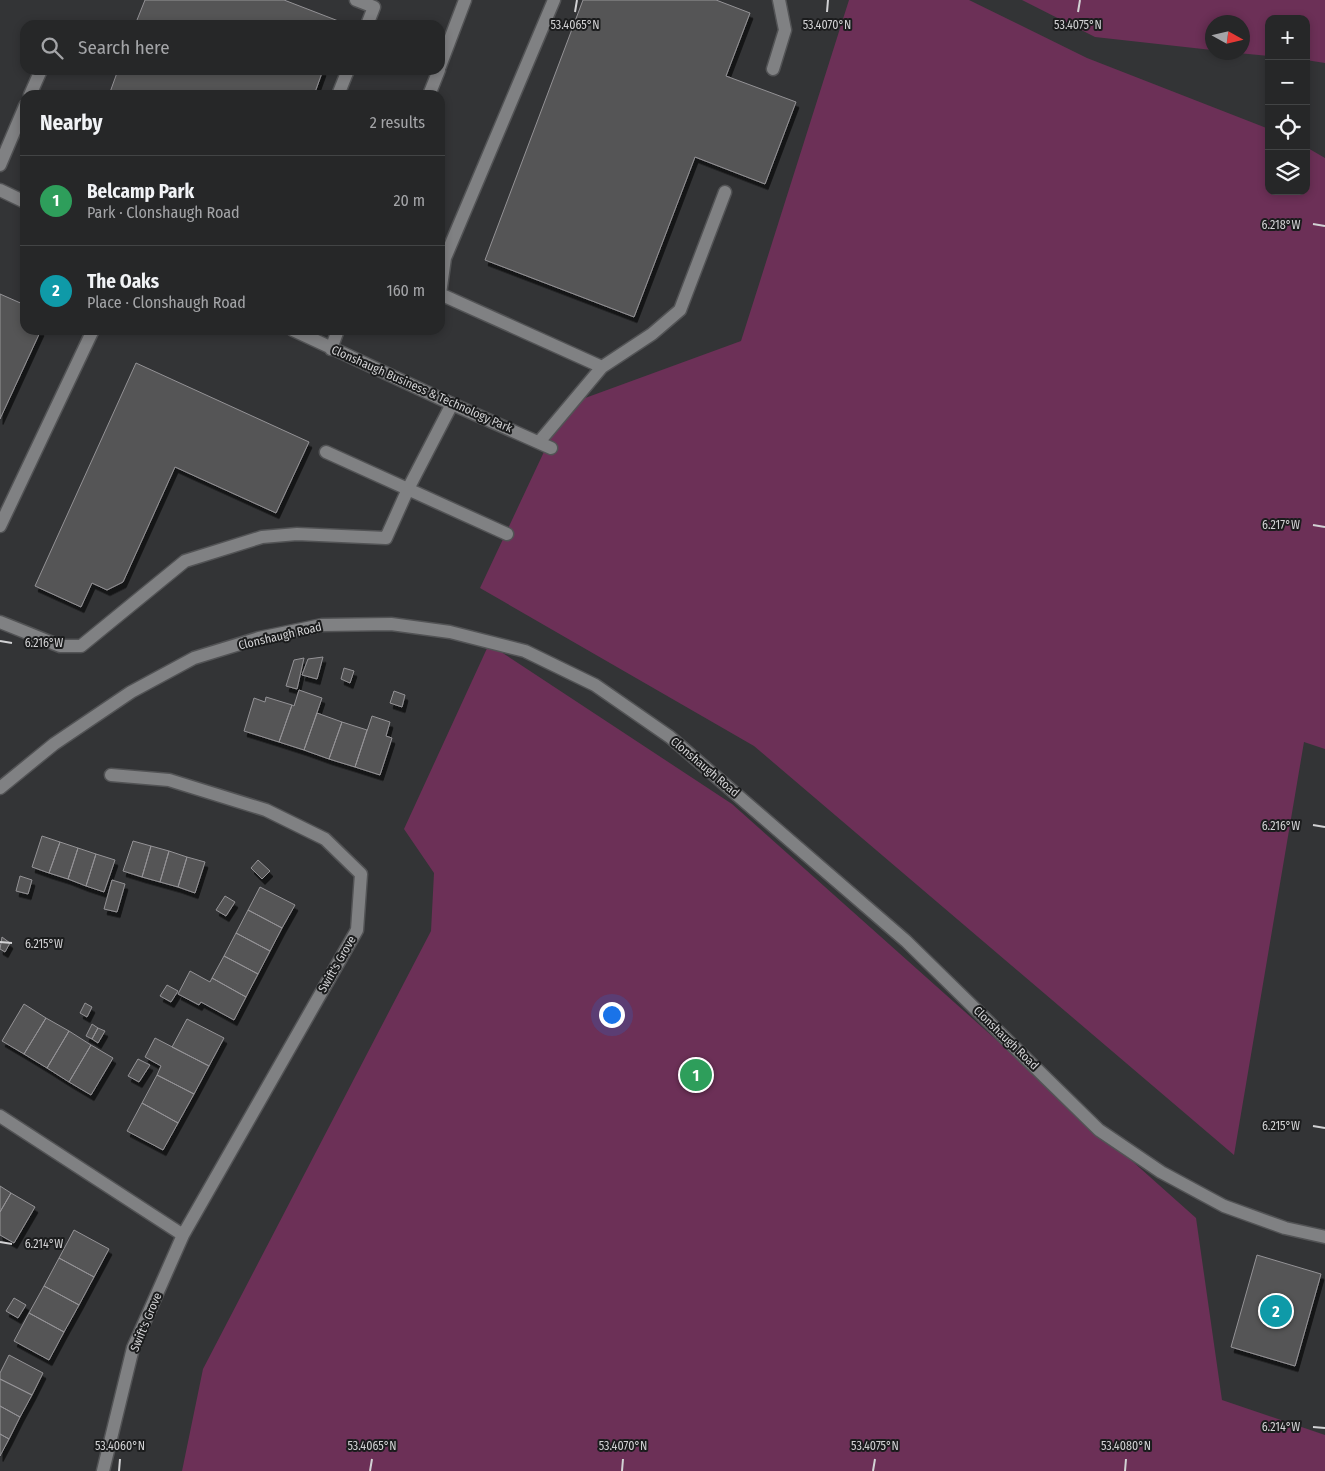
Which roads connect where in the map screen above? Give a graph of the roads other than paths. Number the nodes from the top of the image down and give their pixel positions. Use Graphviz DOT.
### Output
graph roads {
  1 [pos="356,0"];
  2 [pos="465,0"];
  3 [pos="554,0"];
  4 [pos="779,0"];
  5 [pos="370,20"];
  6 [pos="445,45"];
  7 [pos="773,69"];
  8 [pos="39,75"];
  9 [pos="346,75"];
  10 [pos="437,75"];
  11 [pos="32,90"];
  12 [pos="340,90"];
  13 [pos="431,90"];
  14 [pos="20,128"];
  15 [pos="0,165"];
  16 [pos="0,190"];
  17 [pos="725,192"];
  18 [pos="20,200"];
  19 [pos="445,258"];
  20 [pos="445,296"];
  21 [pos="91,335"];
  22 [pos="304,335"];
  23 [pos="336,335"];
  24 [pos="331,348"];
  25 [pos="602,367"];
  26 [pos="452,404"];
  27 [pos="539,442"];
  28 [pos="551,448"];
  29 [pos="326,452"];
  30 [pos="408,488"];
  31 [pos="0,526"];
  32 [pos="507,534"];
  33 [pos="0,622"];
  34 [pos="111,775"];
  35 [pos="1,786"];
  36 [pos="0,1116"];
  37 [pos="183,1235"];
  38 [pos="1325,1237"];
  39 [pos="103,1471"];
  1 -- 5 [label="street"];
  2 -- 6 [label="street"];
  3 -- 19 [label="street"];
  4 -- 7 [label="street"];
  8 -- 11 [label="street"];
  9 -- 12 [label="street"];
  10 -- 13 [label="street"];
  14 -- 15 [label="street"];
  16 -- 18 [label="street"];
  17 -- 25 [label="street"];
  20 -- 25 [label="street"];
  21 -- 31 [label="street"];
  22 -- 24 [label="street, Clonshaugh Business & Technology Park"];
  23 -- 24 [label="street"];
  24 -- 26 [label="street, Clonshaugh Business & Technology Park"];
  25 -- 27 [label="street"];
  26 -- 27 [label="street, Clonshaugh Business & Technology Park"];
  26 -- 30 [label="street"];
  27 -- 28 [label="street, Clonshaugh Business & Technology Park"];
  29 -- 30 [label="street"];
  30 -- 32 [label="street"];
  30 -- 33 [label="street"];
  34 -- 37 [label="street, Swift's Grove"];
  35 -- 38 [label="street, Clonshaugh Road"];
  36 -- 37 [label="street"];
  37 -- 39 [label="street, Swift's Grove"];
}
